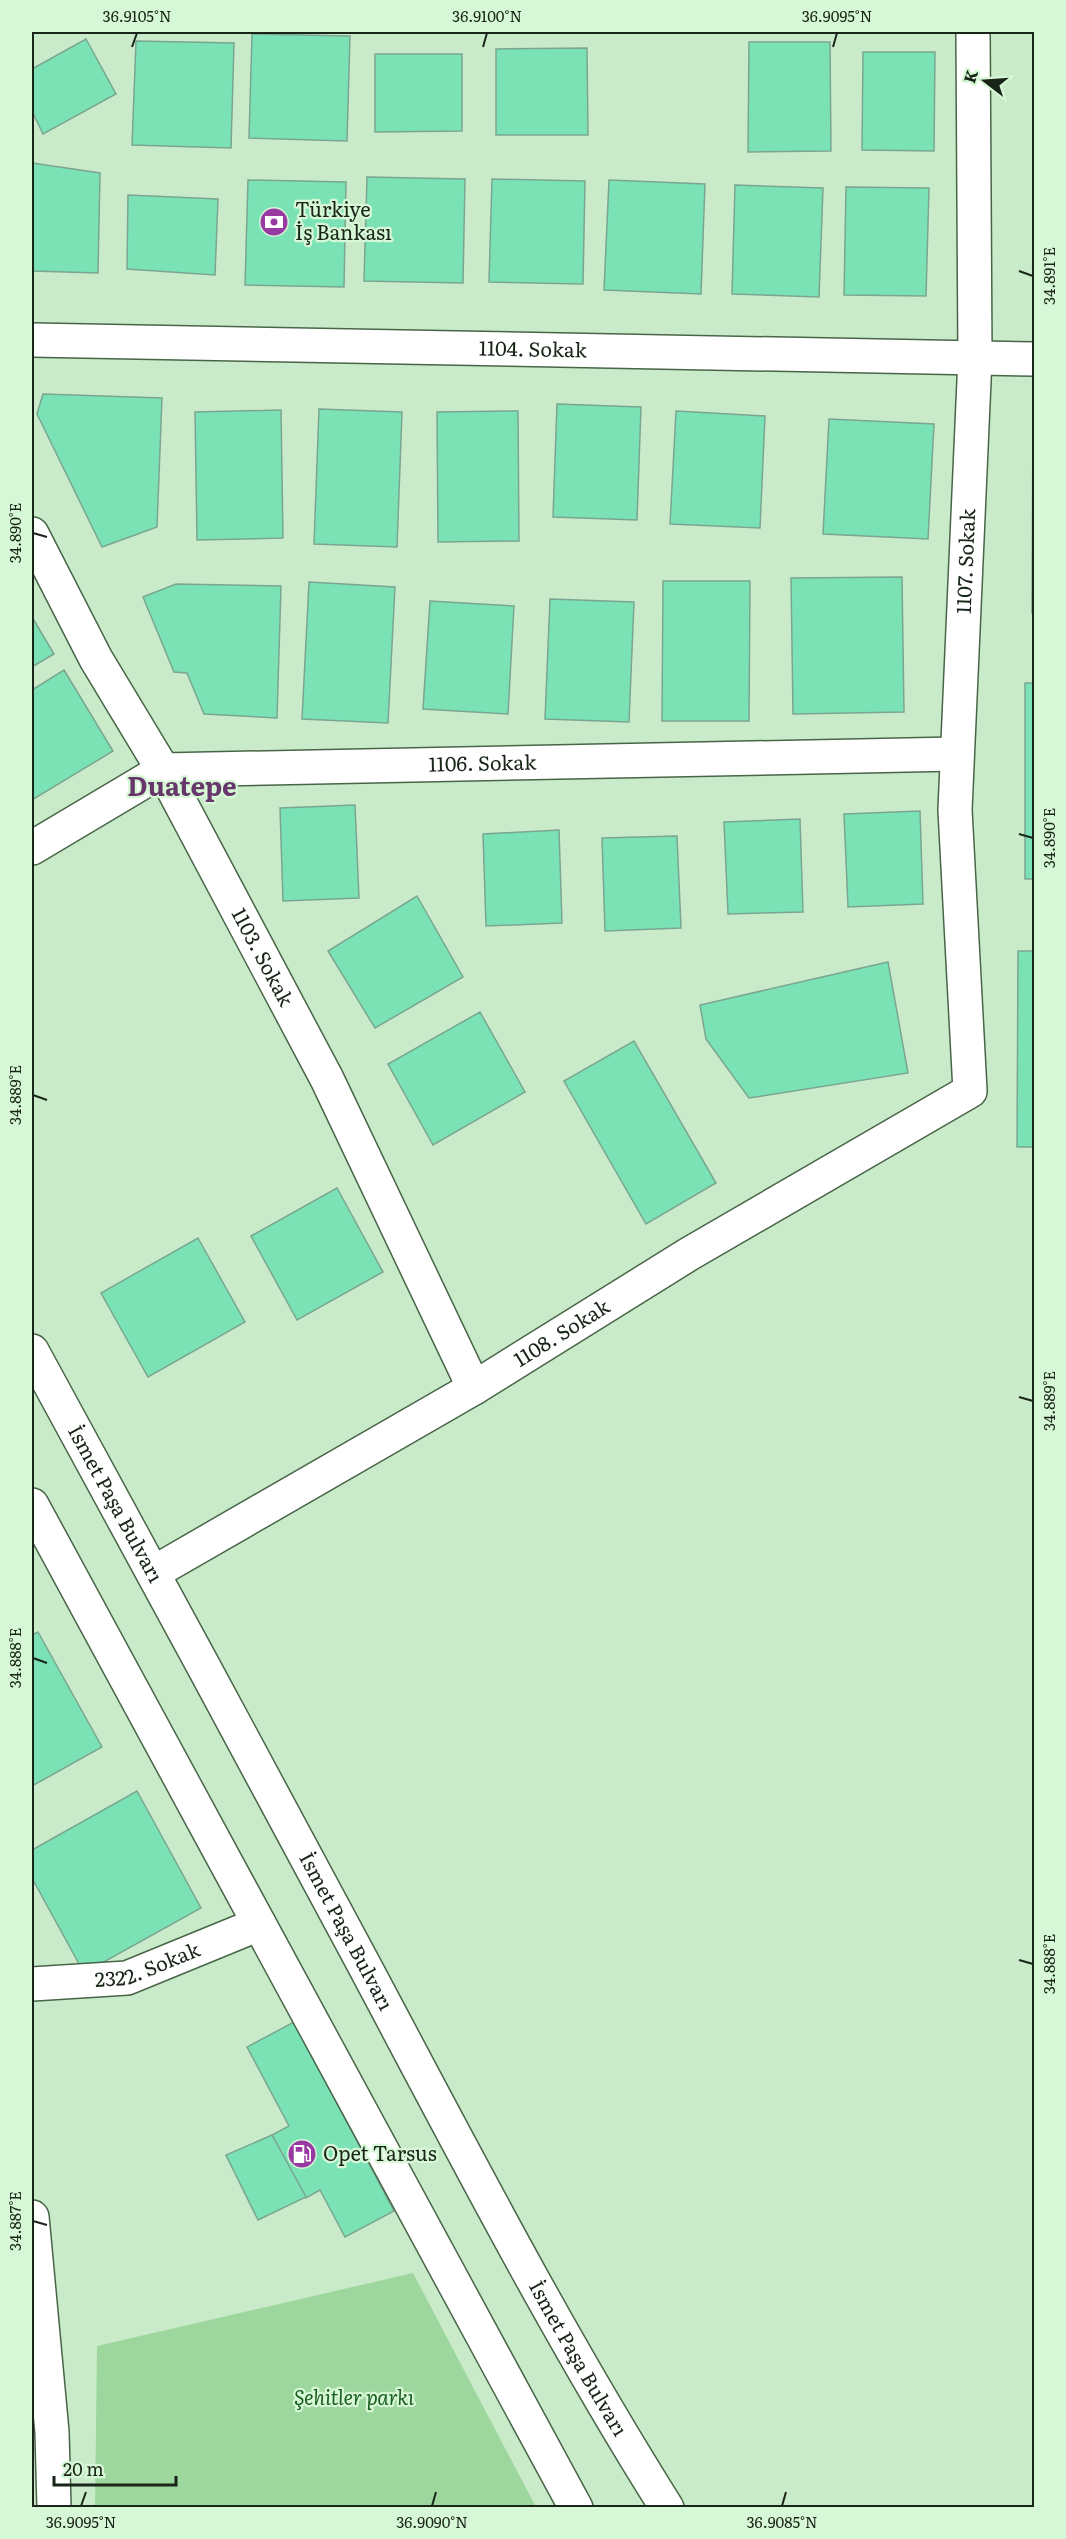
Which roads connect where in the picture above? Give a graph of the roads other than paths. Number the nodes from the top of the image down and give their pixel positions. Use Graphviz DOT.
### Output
graph roads {
  1 [pos="973,32"];
  2 [pos="32,340"];
  3 [pos="975,358"];
  4 [pos="1035,359"];
  5 [pos="32,534"];
  6 [pos="956,754"];
  7 [pos="163,770"];
  8 [pos="32,848"];
  9 [pos="970,1091"];
  10 [pos="32,1351"];
  11 [pos="474,1388"];
  12 [pos="32,1505"];
  13 [pos="153,1573"];
  14 [pos="259,1924"];
  15 [pos="32,1984"];
  16 [pos="32,2217"];
  17 [pos="39,2373"];
  18 [pos="54,2508"];
  19 [pos="576,2508"];
  20 [pos="667,2508"];
  1 -- 3 [label="street, 1107. Sokak"];
  2 -- 3 [label="street, 1104. Sokak"];
  3 -- 4 [label="street, 1104. Sokak"];
  3 -- 6 [label="street, 1107. Sokak"];
  5 -- 7 [label="street, 1103. Sokak"];
  6 -- 7 [label="street, 1106. Sokak"];
  6 -- 9 [label="street, 1107. Sokak"];
  7 -- 8 [label="street, 1106. Sokak"];
  7 -- 11 [label="street, 1103. Sokak"];
  9 -- 11 [label="street, 1108. Sokak"];
  10 -- 13 [label="street, İsmet Paşa Bulvarı"];
  11 -- 13 [label="street, 1108. Sokak"];
  12 -- 14 [label="street"];
  13 -- 20 [label="street, İsmet Paşa Bulvarı"];
  14 -- 15 [label="street, 2322. Sokak"];
  14 -- 19 [label="street"];
  16 -- 17 [label="street"];
  17 -- 18 [label="street"];
}
